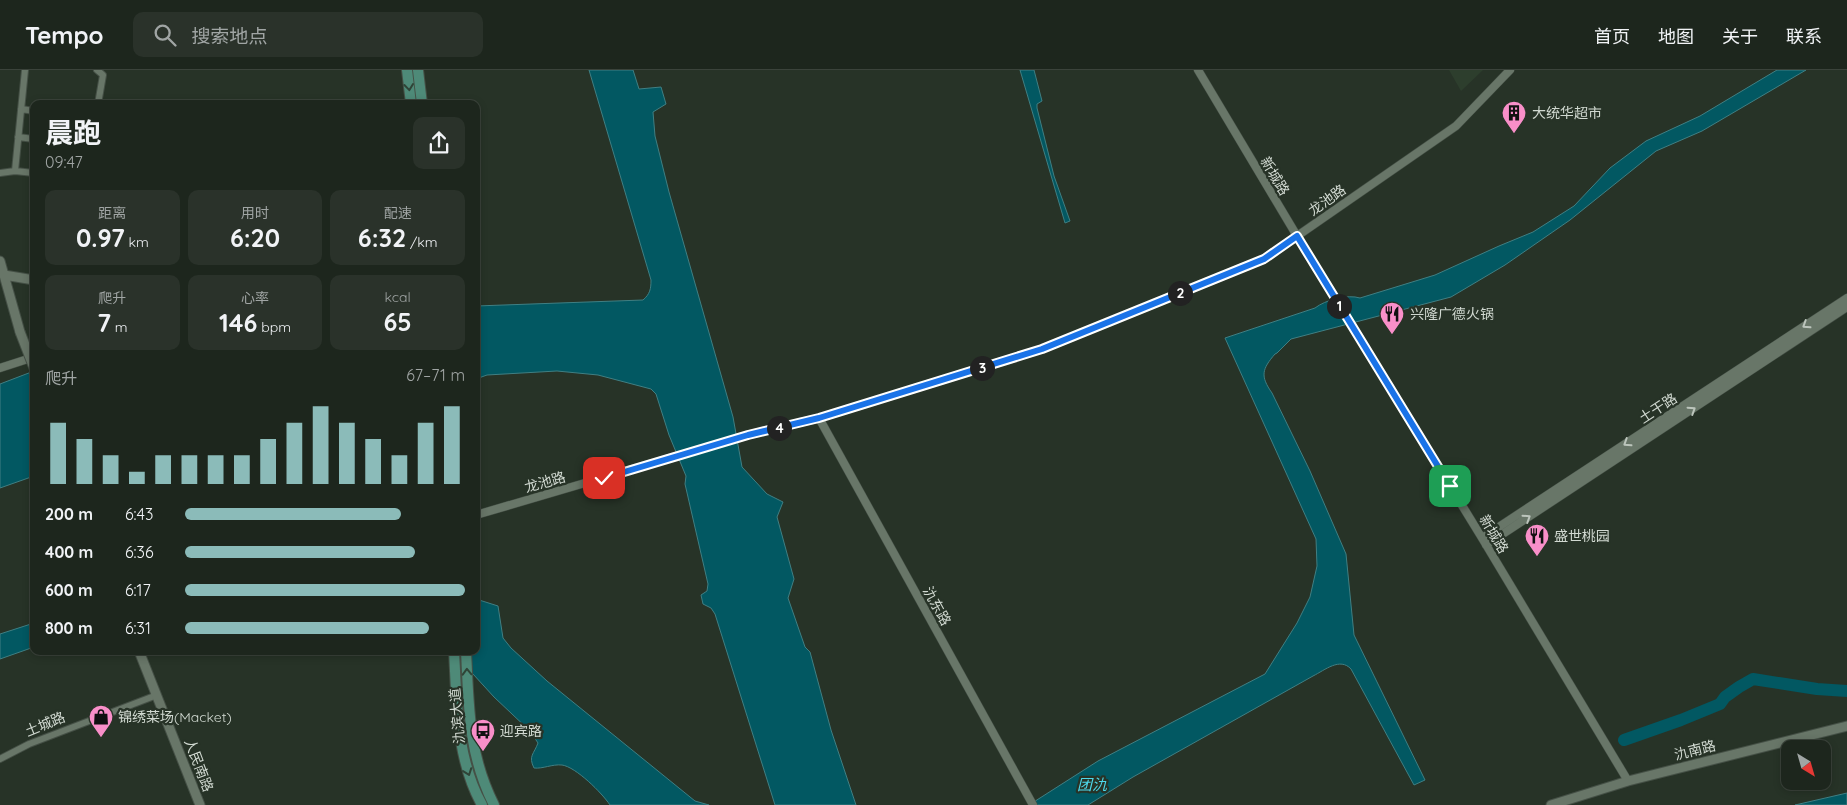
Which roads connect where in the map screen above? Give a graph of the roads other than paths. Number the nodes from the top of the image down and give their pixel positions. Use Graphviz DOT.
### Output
graph roads {
  1 [pos="24,70"];
  2 [pos="97,70"];
  3 [pos="407,70"];
  4 [pos="418,70"];
  5 [pos="1198,70"];
  6 [pos="1510,70"];
  7 [pos="99,100"];
  8 [pos="411,100"];
  9 [pos="422,100"];
  10 [pos="21,109"];
  11 [pos="30,110"];
  12 [pos="18,137"];
  13 [pos="30,138"];
  14 [pos="15,171"];
  15 [pos="0,173"];
  16 [pos="30,173"];
  17 [pos="1297,236"];
  18 [pos="0,261"];
  19 [pos="30,280"];
  20 [pos="4,281"];
  21 [pos="1847,298"];
  22 [pos="1847,307"];
  23 [pos="30,358"];
  24 [pos="30,358"];
  25 [pos="0,368"];
  26 [pos="819,418"];
  27 [pos="480,514"];
  28 [pos="1484,541"];
  29 [pos="142,655"];
  30 [pos="454,655"];
  31 [pos="466,655"];
  32 [pos="157,695"];
  33 [pos="1847,726"];
  34 [pos="0,759"];
  35 [pos="1628,781"];
  36 [pos="200,805"];
  37 [pos="482,805"];
  38 [pos="494,805"];
  39 [pos="1034,805"];
  40 [pos="1551,805"];
  1 -- 10 [label="street"];
  2 -- 7 [label="street"];
  3 -- 8 [label="main road, one-way"];
  4 -- 9 [label="main road"];
  5 -- 17 [label="street, 新城路"];
  6 -- 17 [label="street, 龙池路"];
  10 -- 11 [label="street"];
  10 -- 12 [label="street"];
  12 -- 13 [label="street"];
  12 -- 14 [label="street"];
  14 -- 15 [label="street"];
  14 -- 16 [label="street"];
  17 -- 26 [label="street, 龙池路"];
  17 -- 28 [label="street, 新城路"];
  18 -- 20 [label="main road"];
  19 -- 20 [label="main road"];
  20 -- 23 [label="main road, bridge"];
  21 -- 28 [label="street, 土干路, one-way"];
  28 -- 22 [label="street, 土干路, one-way"];
  24 -- 25 [label="street"];
  26 -- 27 [label="street, 龙池路"];
  26 -- 39 [label="street, 氿东路"];
  28 -- 35 [label="street, 新城路"];
  29 -- 32 [label="main road, 人民南路"];
  30 -- 37 [label="main road, 氿滨大道, one-way"];
  38 -- 31 [label="main road, 氿滨大道, one-way"];
  32 -- 34 [label="street, 土城路"];
  32 -- 36 [label="main road, 人民南路"];
  33 -- 35 [label="main road, 氿南路"];
  35 -- 40 [label="main road, 氿南路"];
}
